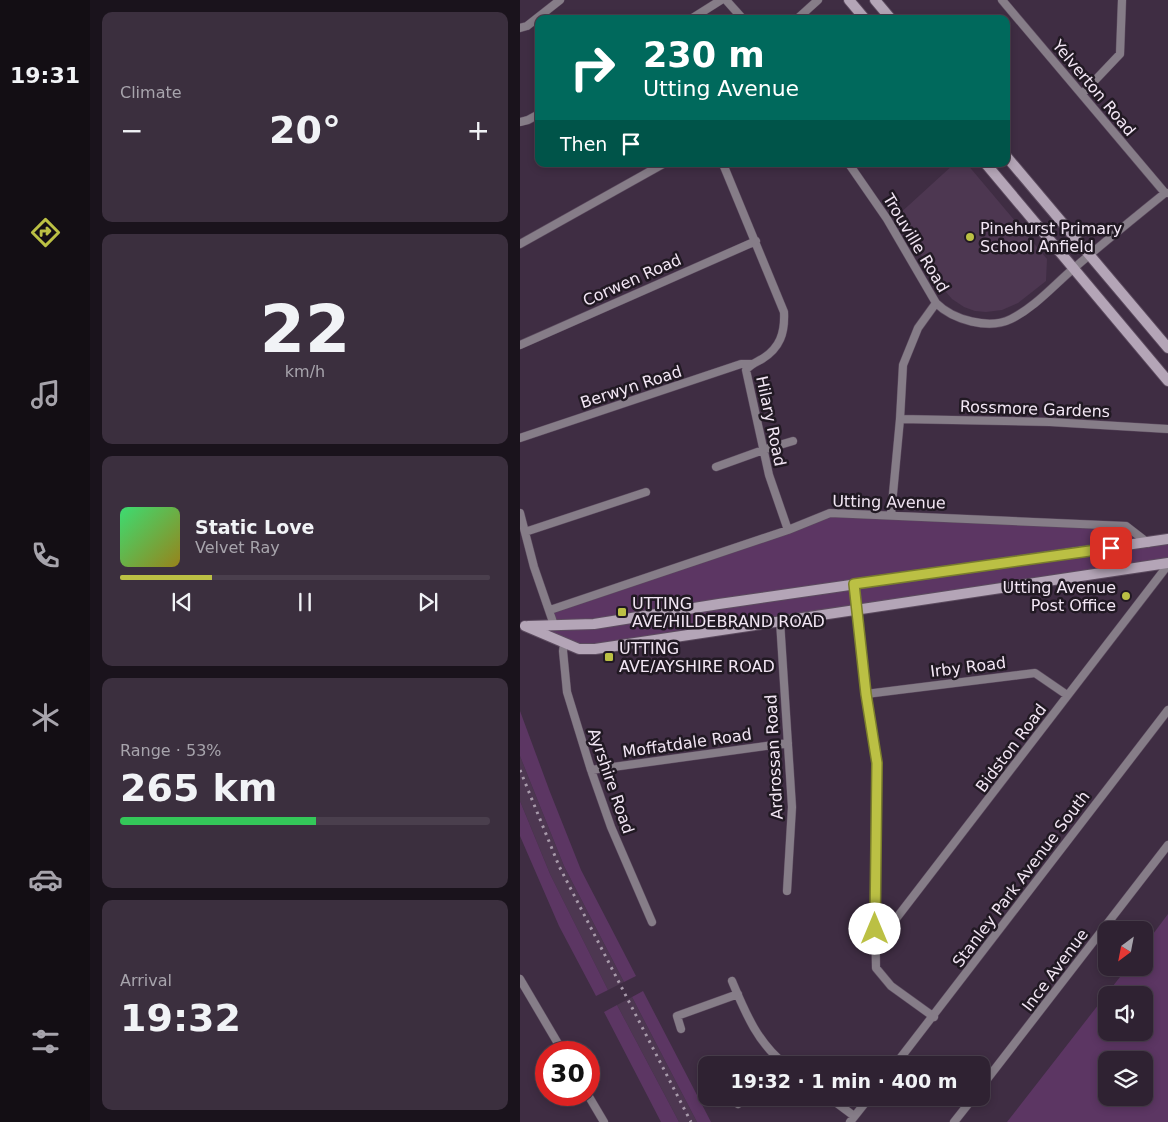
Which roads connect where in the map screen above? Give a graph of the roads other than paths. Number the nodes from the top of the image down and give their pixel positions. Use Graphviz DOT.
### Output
graph roads {
  1 [pos="560,0"];
  2 [pos="721,0"];
  3 [pos="726,0"];
  4 [pos="818,0"];
  5 [pos="849,0"];
  6 [pos="876,0"];
  7 [pos="1002,0"];
  8 [pos="1122,0"];
  9 [pos="541,15"];
  10 [pos="697,15"];
  11 [pos="739,15"];
  12 [pos="801,15"];
  13 [pos="862,15"];
  14 [pos="888,15"];
  15 [pos="535,20"];
  16 [pos="520,28"];
  17 [pos="1082,94"];
  18 [pos="535,116"];
  19 [pos="520,122"];
  20 [pos="1010,161"];
  21 [pos="659,167"];
  22 [pos="724,167"];
  23 [pos="851,167"];
  24 [pos="989,167"];
  25 [pos="1166,193"];
  26 [pos="756,241"];
  27 [pos="520,244"];
  28 [pos="1090,256"];
  29 [pos="1073,268"];
  30 [pos="936,304"];
  31 [pos="520,345"];
  32 [pos="1168,348"];
  33 [pos="751,364"];
  34 [pos="1168,382"];
  35 [pos="900,418"];
  36 [pos="1168,429"];
  37 [pos="520,438"];
  38 [pos="793,441"];
  39 [pos="763,450"];
  40 [pos="716,467"];
  41 [pos="646,492"];
  42 [pos="520,513"];
  43 [pos="891,515"];
  44 [pos="788,530"];
  45 [pos="525,532"];
  46 [pos="1168,539"];
  47 [pos="1149,543"];
  48 [pos="1168,564"];
  49 [pos="854,584"];
  50 [pos="550,610"];
  51 [pos="856,610"];
  52 [pos="780,622"];
  53 [pos="554,625"];
  54 [pos="522,626"];
  55 [pos="552,638"];
  56 [pos="564,644"];
  57 [pos="866,694"];
  58 [pos="1067,695"];
  59 [pos="1168,710"];
  60 [pos="788,743"];
  61 [pos="591,770"];
  62 [pos="1168,844"];
  63 [pos="787,891"];
  64 [pos="652,922"];
  65 [pos="875,946"];
  66 [pos="520,980"];
  67 [pos="732,980"];
  68 [pos="738,994"];
  69 [pos="934,1017"];
  70 [pos="681,1029"];
  71 [pos="556,1041"];
  72 [pos="774,1056"];
  73 [pos="902,1056"];
  74 [pos="990,1076"];
  75 [pos="595,1106"];
  76 [pos="838,1106"];
  77 [pos="863,1106"];
  78 [pos="967,1106"];
  79 [pos="852,1119"];
  80 [pos="604,1122"];
  81 [pos="954,1122"];
  1 -- 9 [label="street"];
  2 -- 10 [label="street"];
  3 -- 11 [label="street"];
  4 -- 12 [label="street"];
  5 -- 13 [label="street"];
  6 -- 14 [label="street"];
  7 -- 17 [label="street, Yelverton Road"];
  8 -- 17 [label="street"];
  15 -- 16 [label="street"];
  17 -- 25 [label="street, Yelverton Road"];
  18 -- 19 [label="street"];
  20 -- 28 [label="street"];
  21 -- 27 [label="street"];
  22 -- 26 [label="street, Hilary Road"];
  23 -- 30 [label="street, Trouville Road"];
  24 -- 29 [label="street"];
  25 -- 28 [label="street, Trouville Road"];
  26 -- 31 [label="street, Corwen Road"];
  26 -- 33 [label="street, Hilary Road"];
  28 -- 29 [label="street, Trouville Road"];
  28 -- 32 [label="street"];
  29 -- 30 [label="street, Trouville Road"];
  29 -- 34 [label="street"];
  30 -- 35 [label="street"];
  33 -- 37 [label="street, Berwyn Road"];
  33 -- 39 [label="street, Hilary Road"];
  35 -- 36 [label="street, Rossmore Gardens"];
  35 -- 43 [label="street"];
  38 -- 39 [label="street"];
  39 -- 40 [label="street"];
  39 -- 44 [label="street, Hilary Road"];
  41 -- 45 [label="street"];
  42 -- 45 [label="street"];
  43 -- 44 [label="street, Utting Avenue"];
  43 -- 47 [label="street, Utting Avenue"];
  44 -- 50 [label="street, Utting Avenue"];
  45 -- 50 [label="street"];
  46 -- 47 [label="street"];
  47 -- 49 [label="street"];
  48 -- 51 [label="street"];
  48 -- 58 [label="street, Bidston Road"];
  49 -- 51 [label="street"];
  49 -- 53 [label="street"];
  50 -- 53 [label="street"];
  51 -- 52 [label="street"];
  51 -- 57 [label="street"];
  52 -- 56 [label="street"];
  52 -- 60 [label="street, Ardrossan Road"];
  53 -- 54 [label="street"];
  53 -- 55 [label="street"];
  54 -- 55 [label="street"];
  55 -- 56 [label="street"];
  56 -- 61 [label="street, Ayrshire Road"];
  57 -- 58 [label="street, Irby Road"];
  57 -- 65 [label="street"];
  58 -- 65 [label="street, Bidston Road"];
  59 -- 69 [label="street, Stanley Park Avenue South"];
  60 -- 61 [label="street, Moffatdale Road"];
  60 -- 63 [label="street, Ardrossan Road"];
  61 -- 64 [label="street, Ayrshire Road"];
  62 -- 74 [label="street, Ince Avenue"];
  65 -- 69 [label="street"];
  66 -- 71 [label="street"];
  67 -- 68 [label="street"];
  68 -- 70 [label="street"];
  68 -- 72 [label="street"];
  69 -- 73 [label="street, Stanley Park Avenue South"];
  75 -- 80 [label="street"];
  76 -- 79 [label="street"];
  77 -- 79 [label="street"];
  78 -- 81 [label="street"];
}
